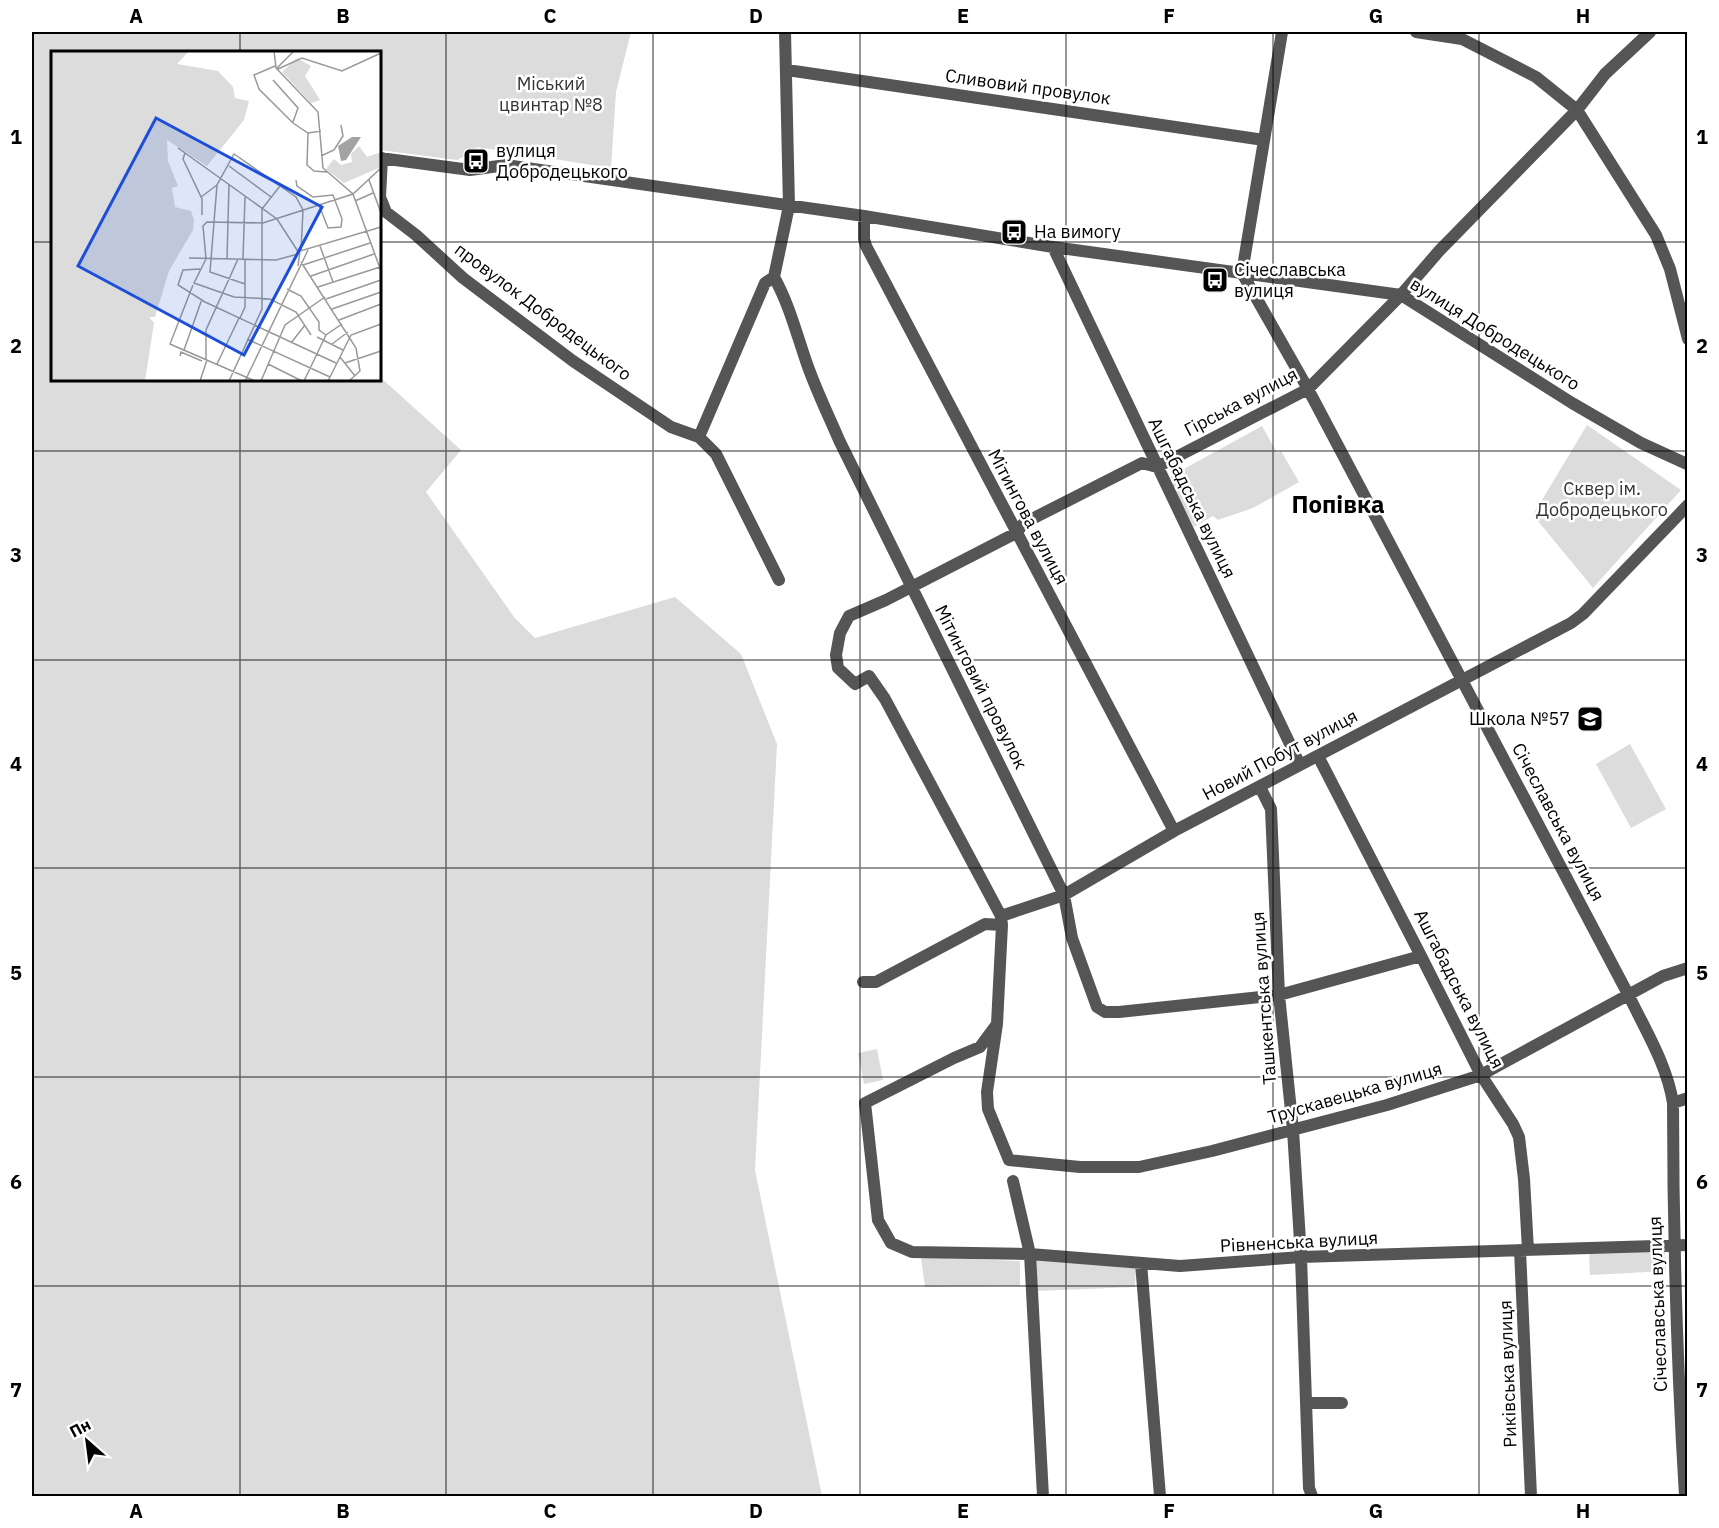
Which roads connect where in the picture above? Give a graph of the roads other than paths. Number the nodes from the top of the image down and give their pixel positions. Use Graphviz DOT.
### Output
graph roads {
  1 [pos="785,32"];
  2 [pos="1282,32"];
  3 [pos="1416,32"];
  4 [pos="1650,32"];
  5 [pos="1460,35"];
  6 [pos="787,70"];
  7 [pos="1577,110"];
  8 [pos="1264,140"];
  9 [pos="381,158"];
  10 [pos="381,200"];
  11 [pos="789,206"];
  12 [pos="864,216"];
  13 [pos="1053,247"];
  14 [pos="1242,273"];
  15 [pos="774,277"];
  16 [pos="1401,295"];
  17 [pos="1688,339"];
  18 [pos="1308,389"];
  19 [pos="699,437"];
  20 [pos="1687,464"];
  21 [pos="1157,467"];
  22 [pos="1688,505"];
  23 [pos="1016,533"];
  24 [pos="779,580"];
  25 [pos="910,587"];
  26 [pos="1463,680"];
  27 [pos="1318,756"];
  28 [pos="1300,765"];
  29 [pos="1260,787"];
  30 [pos="1174,831"];
  31 [pos="1064,895"];
  32 [pos="1001,921"];
  33 [pos="1421,956"];
  34 [pos="1688,968"];
  35 [pos="863,981"];
  36 [pos="1279,995"];
  37 [pos="1629,996"];
  38 [pos="997,1024"];
  39 [pos="1481,1075"];
  40 [pos="1688,1098"];
  41 [pos="1673,1103"];
  42 [pos="1293,1130"];
  43 [pos="1013,1180"];
  44 [pos="1688,1245"];
  45 [pos="1673,1246"];
  46 [pos="1524,1250"];
  47 [pos="1030,1254"];
  48 [pos="1301,1257"];
  49 [pos="1141,1263"];
  50 [pos="1683,1386"];
  51 [pos="1306,1403"];
  52 [pos="1342,1403"];
  53 [pos="1043,1497"];
  54 [pos="1160,1497"];
  55 [pos="1312,1497"];
  56 [pos="1531,1497"];
  57 [pos="1685,1497"];
  1 -- 6 [label="street"];
  2 -- 8 [label="street"];
  3 -- 5 [label="street"];
  4 -- 7 [label="street, Гірська вулиця"];
  5 -- 7 [label="street"];
  6 -- 8 [label="street, Сливовий провулок"];
  6 -- 11 [label="street"];
  7 -- 16 [label="street, Гірська вулиця"];
  7 -- 17 [label="street"];
  8 -- 14 [label="street"];
  9 -- 11 [label="street, вулиця Добродецького"];
  10 -- 19 [label="street, провулок Добродецького"];
  11 -- 12 [label="street, вулиця Добродецького"];
  11 -- 15 [label="street"];
  12 -- 13 [label="street, вулиця Добродецького"];
  12 -- 23 [label="street, Мітингова вулиця"];
  13 -- 14 [label="street, вулиця Добродецького"];
  13 -- 21 [label="street, Ашгабадська вулиця"];
  14 -- 16 [label="street, вулиця Добродецького"];
  14 -- 18 [label="street, Січеславська вулиця"];
  15 -- 19 [label="street"];
  15 -- 25 [label="street, Мітинговий провулок"];
  16 -- 18 [label="street, Гірська вулиця"];
  16 -- 20 [label="street, вулиця Добродецького"];
  18 -- 21 [label="street, Гірська вулиця"];
  18 -- 26 [label="street, Січеславська вулиця"];
  19 -- 24 [label="street"];
  21 -- 23 [label="street, Гірська вулиця"];
  21 -- 28 [label="street, Ашгабадська вулиця"];
  22 -- 26 [label="street, Новий Побут вулиця"];
  23 -- 25 [label="street, Гірська вулиця"];
  23 -- 30 [label="street, Мітингова вулиця"];
  25 -- 31 [label="street, Мітинговий провулок"];
  25 -- 32 [label="street, Гірська вулиця"];
  26 -- 27 [label="street, Новий Побут вулиця"];
  26 -- 37 [label="street, Січеславська вулиця"];
  27 -- 28 [label="street, Новий Побут вулиця"];
  27 -- 33 [label="street, Ашгабадська вулиця"];
  28 -- 29 [label="street, Новий Побут вулиця"];
  29 -- 30 [label="street, Новий Побут вулиця"];
  29 -- 36 [label="street, Ташкентська вулиця"];
  30 -- 31 [label="street, Новий Побут вулиця"];
  31 -- 32 [label="street, Новий Побут вулиця"];
  31 -- 36 [label="street, Мітинговий провулок"];
  32 -- 35 [label="street, Новий Побут вулиця"];
  32 -- 38 [label="street"];
  33 -- 36 [label="street, Мітинговий провулок"];
  33 -- 39 [label="street, Ашгабадська вулиця"];
  34 -- 37 [label="street, Трускавецька вулиця"];
  36 -- 42 [label="street, Ташкентська вулиця"];
  37 -- 39 [label="street, Трускавецька вулиця"];
  37 -- 41 [label="street, Січеславська вулиця"];
  38 -- 42 [label="street, Трускавецька вулиця"];
  38 -- 47 [label="street, Рівненська вулиця"];
  39 -- 42 [label="street, Трускавецька вулиця"];
  39 -- 46 [label="street, Ашгабадська вулиця"];
  40 -- 41 [label="street"];
  41 -- 45 [label="street, Січеславська вулиця"];
  42 -- 48 [label="street, Ташкентська вулиця"];
  43 -- 47 [label="street"];
  44 -- 45 [label="street, Рівненська вулиця"];
  45 -- 46 [label="street, Рівненська вулиця"];
  45 -- 50 [label="street, Січеславська вулиця"];
  46 -- 48 [label="street, Рівненська вулиця"];
  46 -- 56 [label="street, Риківська вулиця"];
  47 -- 49 [label="street, Рівненська вулиця"];
  47 -- 53 [label="street"];
  48 -- 49 [label="street, Рівненська вулиця"];
  48 -- 51 [label="street, Ташкентська вулиця"];
  49 -- 54 [label="street"];
  50 -- 57 [label="street, Січеславська вулиця"];
  51 -- 52 [label="street"];
  51 -- 55 [label="street, Ташкентська вулиця"];
}
